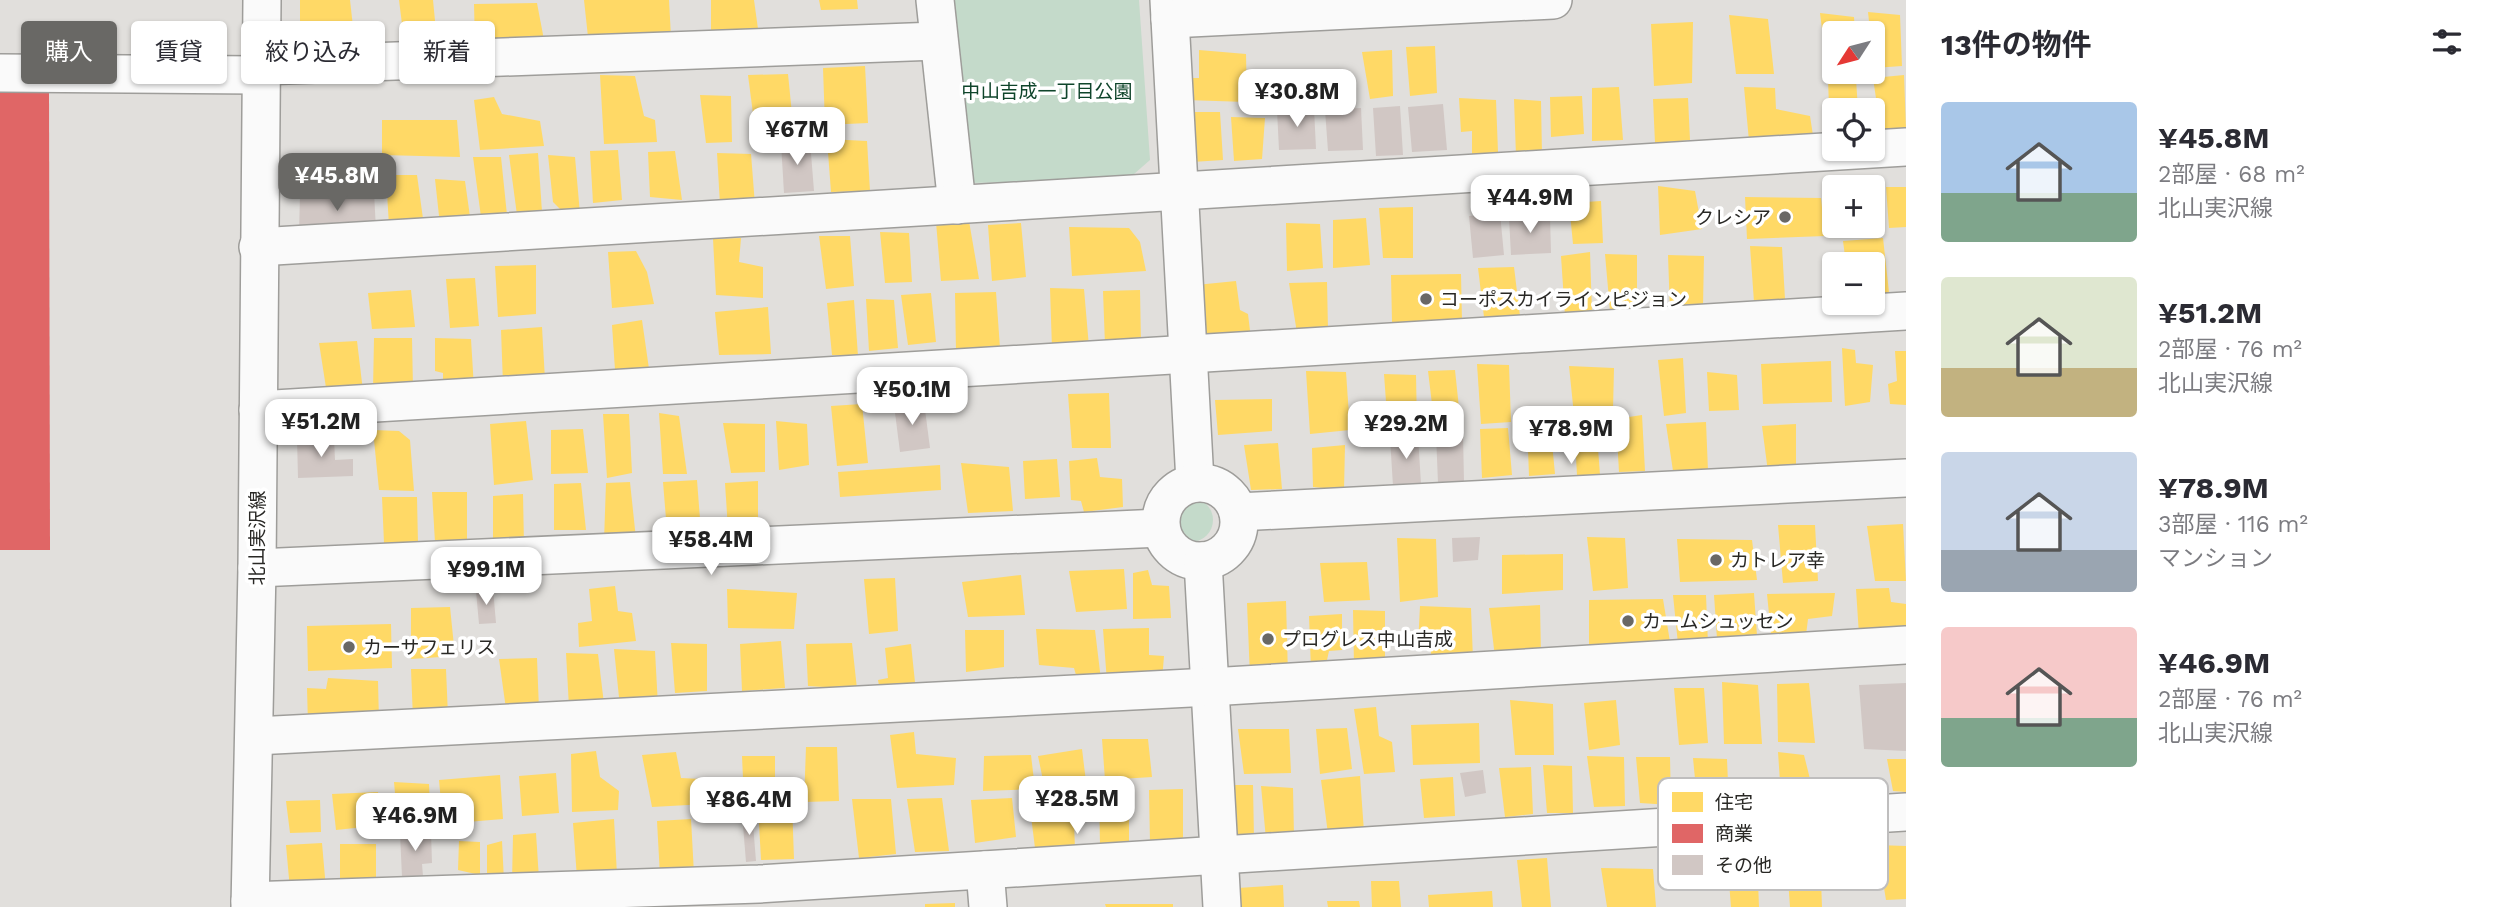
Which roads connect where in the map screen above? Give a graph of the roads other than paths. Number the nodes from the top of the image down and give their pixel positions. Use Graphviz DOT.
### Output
graph roads {
  1 [pos="262,0"];
  2 [pos="935,0"];
  3 [pos="1553,0"];
  4 [pos="1169,9"];
  5 [pos="262,21"];
  6 [pos="937,41"];
  7 [pos="385,65"];
  8 [pos="241,71"];
  9 [pos="0,73"];
  10 [pos="261,84"];
  11 [pos="1906,147"];
  12 [pos="1179,192"];
  13 [pos="957,205"];
  14 [pos="258,247"];
  15 [pos="1906,311"];
  16 [pos="1188,353"];
  17 [pos="257,410"];
  18 [pos="1906,478"];
  19 [pos="1195,482"];
  20 [pos="1238,512"];
  21 [pos="1161,528"];
  22 [pos="1203,561"];
  23 [pos="257,568"];
  24 [pos="1906,645"];
  25 [pos="1210,687"];
  26 [pos="255,736"];
  27 [pos="1906,812"];
  28 [pos="1888,813"];
  29 [pos="1658,828"];
  30 [pos="1219,856"];
  31 [pos="985,870"];
  32 [pos="759,895"];
  33 [pos="250,904"];
  34 [pos="988,907"];
  35 [pos="1222,907"];
  1 -- 5 [label="street, 北山実沢線"];
  2 -- 6 [label="street"];
  3 -- 4 [label="street"];
  4 -- 12 [label="street"];
  6 -- 7 [label="street"];
  6 -- 13 [label="street"];
  8 -- 9 [label="street"];
  10 -- 14 [label="street, 北山実沢線"];
  11 -- 12 [label="street"];
  12 -- 13 [label="street"];
  12 -- 16 [label="street"];
  13 -- 14 [label="street"];
  14 -- 17 [label="street, 北山実沢線"];
  15 -- 16 [label="street"];
  16 -- 17 [label="street"];
  16 -- 19 [label="street"];
  17 -- 23 [label="street, 北山実沢線"];
  18 -- 20 [label="street"];
  19 -- 20 [label="street"];
  19 -- 21 [label="street"];
  20 -- 22 [label="street"];
  21 -- 22 [label="street"];
  21 -- 23 [label="street"];
  22 -- 25 [label="street"];
  23 -- 26 [label="street, 北山実沢線"];
  24 -- 25 [label="street"];
  25 -- 26 [label="street"];
  25 -- 30 [label="street"];
  26 -- 33 [label="street, 北山実沢線"];
  27 -- 28 [label="street"];
  29 -- 30 [label="street"];
  30 -- 31 [label="street"];
  30 -- 35 [label="street"];
  31 -- 32 [label="street"];
  31 -- 34 [label="street"];
  32 -- 33 [label="street"];
}
